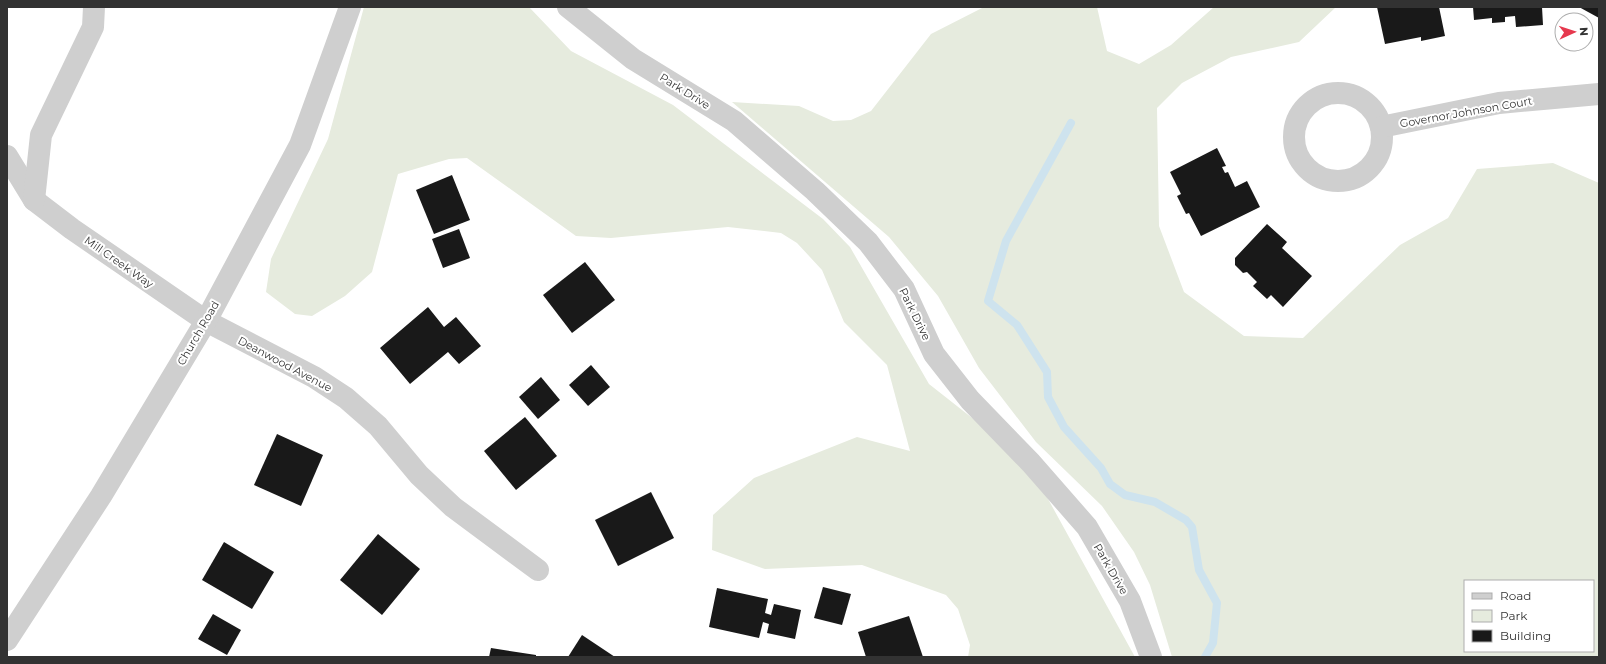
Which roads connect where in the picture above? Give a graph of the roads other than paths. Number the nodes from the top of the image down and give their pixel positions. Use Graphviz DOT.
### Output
graph roads {
  1 [pos="94,7"];
  2 [pos="350,7"];
  3 [pos="568,7"];
  4 [pos="1599,94"];
  5 [pos="1381,127"];
  6 [pos="7,156"];
  7 [pos="34,200"];
  8 [pos="206,322"];
  9 [pos="538,570"];
  10 [pos="7,640"];
  11 [pos="1151,657"];
  1 -- 7 [label="street"];
  2 -- 8 [label="street, Church Road"];
  3 -- 11 [label="street, Park Drive"];
  4 -- 5 [label="street, Governor Johnson Court"];
  6 -- 7 [label="street, Mill Creek Way"];
  7 -- 8 [label="street, Mill Creek Way"];
  8 -- 9 [label="street, Deanwood Avenue"];
  8 -- 10 [label="street, Church Road"];
}
